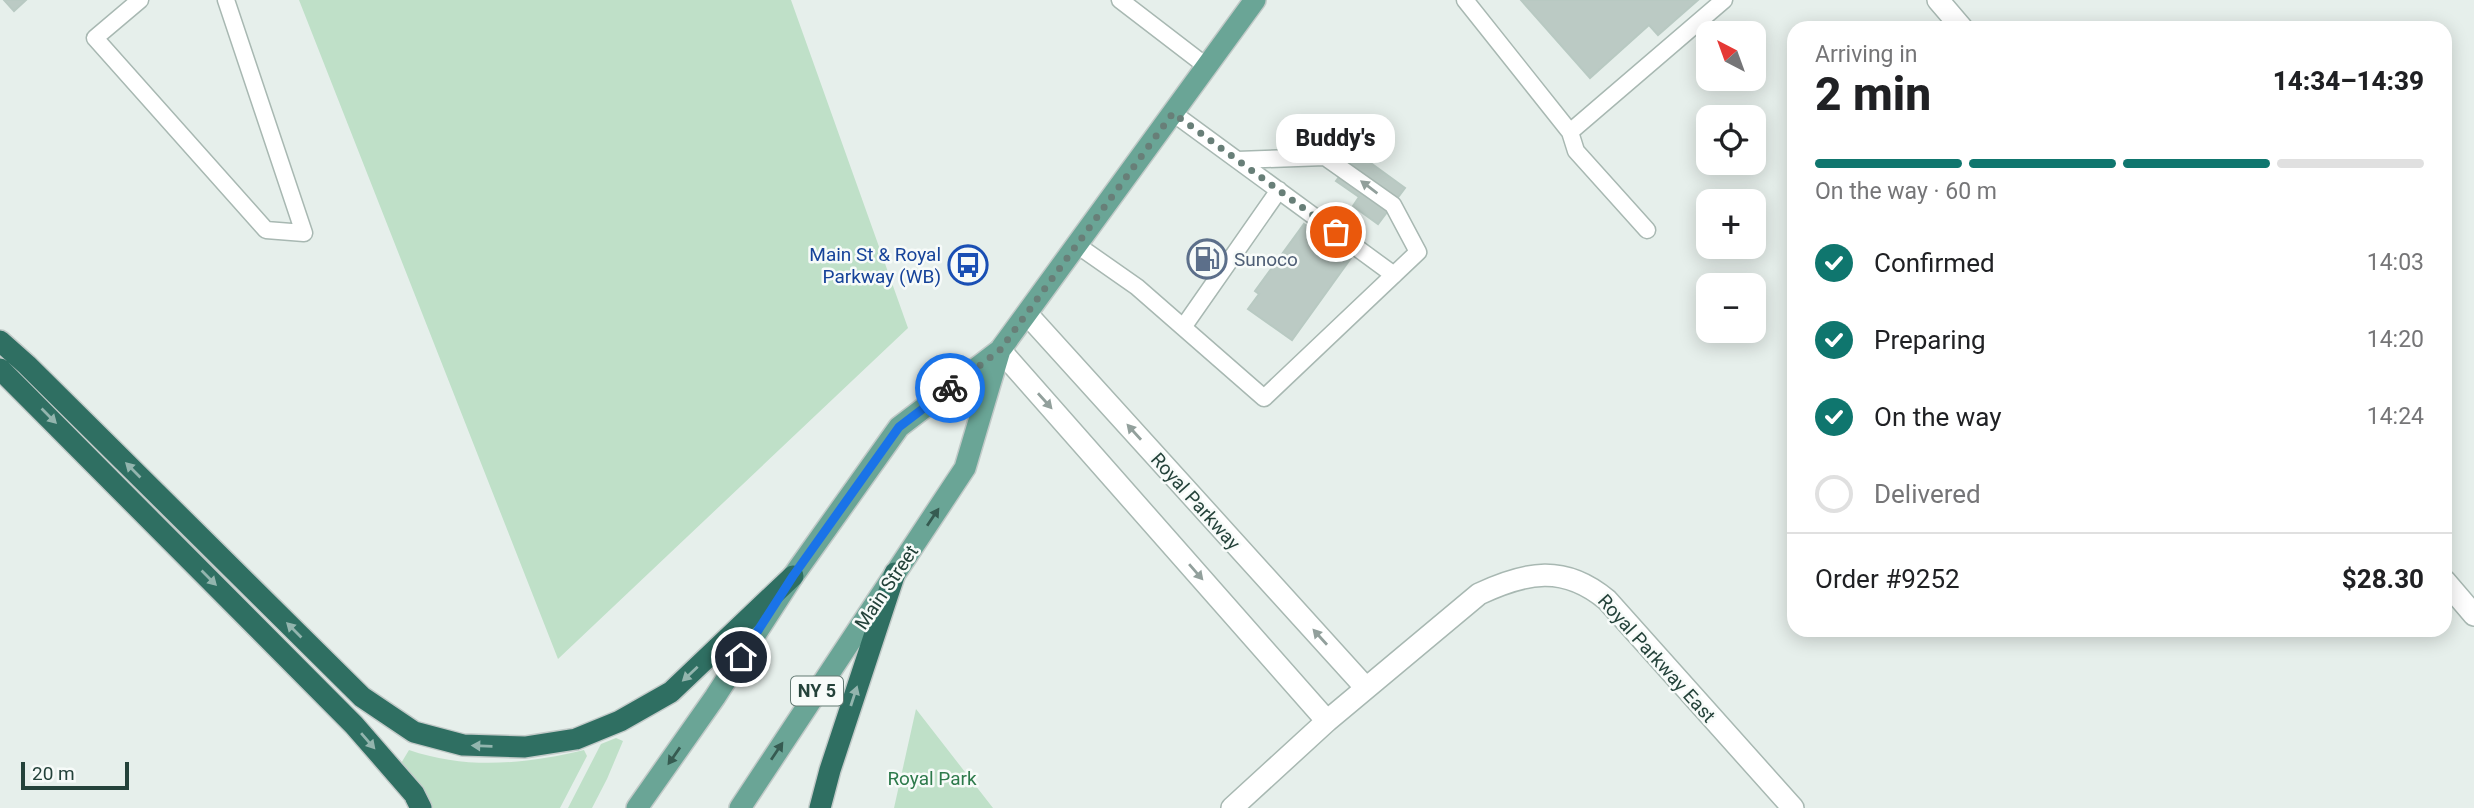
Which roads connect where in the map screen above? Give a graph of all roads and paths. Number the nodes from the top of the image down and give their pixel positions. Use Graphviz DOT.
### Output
graph roads {
  1 [pos="140,0"];
  2 [pos="226,0"];
  3 [pos="1120,0"];
  4 [pos="1255,0"];
  5 [pos="1465,0"];
  6 [pos="1724,0"];
  7 [pos="1938,0"];
  8 [pos="1956,21"];
  9 [pos="1206,66"];
  10 [pos="1173,113"];
  11 [pos="1570,132"];
  12 [pos="1237,160"];
  13 [pos="1279,190"];
  14 [pos="1647,230"];
  15 [pos="1077,245"];
  16 [pos="1394,275"];
  17 [pos="1027,313"];
  18 [pos="1184,326"];
  19 [pos="0,341"];
  20 [pos="1000,350"];
  21 [pos="0,369"];
  22 [pos="895,573"];
  23 [pos="793,576"];
  24 [pos="2452,589"];
  25 [pos="2474,615"];
  26 [pos="1366,688"];
  27 [pos="1327,721"];
  28 [pos="422,808"];
  29 [pos="637,808"];
  30 [pos="740,808"];
  31 [pos="820,808"];
  32 [pos="1232,808"];
  33 [pos="1793,808"];
  1 -- 2 [label="lane"];
  3 -- 9 [label="lane"];
  4 -- 9 [label="main road, Main Street / NY 5"];
  5 -- 11 [label="lane"];
  6 -- 11 [label="lane"];
  7 -- 8 [label="street"];
  9 -- 10 [label="main road, Main Street / NY 5"];
  10 -- 12 [label="lane"];
  10 -- 15 [label="main road, Main Street / NY 5"];
  11 -- 14 [label="lane"];
  12 -- 13 [label="lane"];
  16 -- 12 [label="lane, one-way"];
  13 -- 16 [label="lane"];
  13 -- 18 [label="lane"];
  15 -- 17 [label="main road, Main Street / NY 5"];
  15 -- 18 [label="lane"];
  16 -- 18 [label="lane"];
  17 -- 20 [label="main road, Main Street / NY 5"];
  26 -- 17 [label="street, Royal Parkway, one-way"];
  23 -- 19 [label="highway, one-way"];
  22 -- 20 [label="main road, Main Street / NY 5, one-way"];
  20 -- 23 [label="main road, Main Street / NY 5"];
  20 -- 27 [label="street, one-way"];
  21 -- 28 [label="highway, one-way"];
  30 -- 22 [label="main road, Main Street / NY 5, one-way"];
  31 -- 22 [label="highway, one-way"];
  23 -- 29 [label="main road, Main Street / NY 5, one-way"];
  24 -- 25 [label="street"];
  26 -- 27 [label="street, Royal Parkway East"];
  26 -- 33 [label="street, Royal Parkway East"];
  27 -- 32 [label="street, Royal Parkway East"];
}
